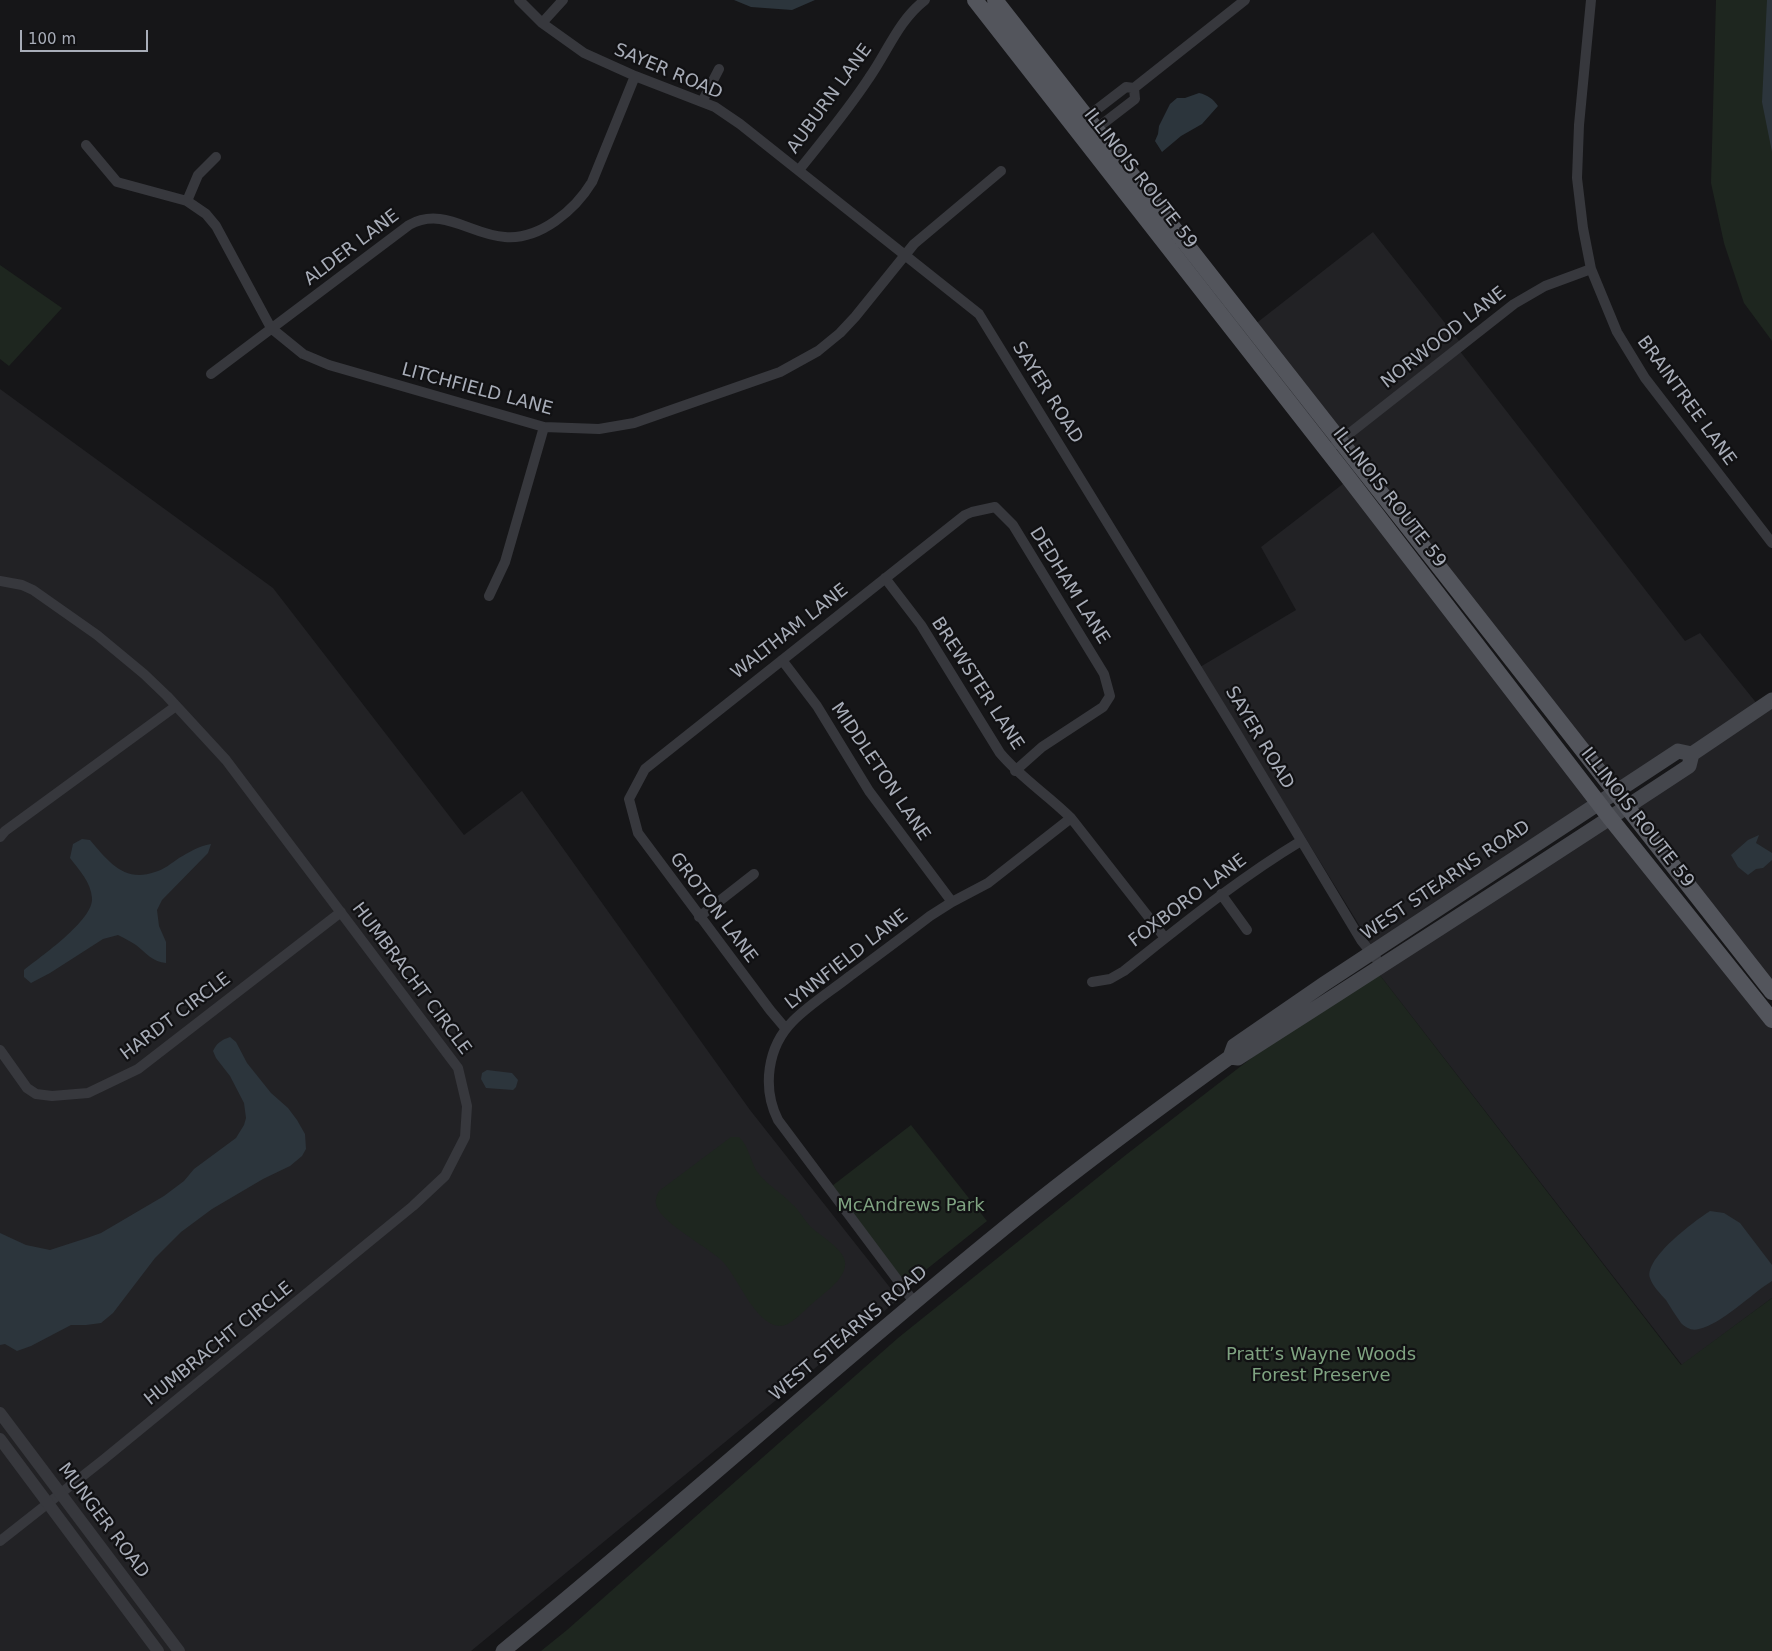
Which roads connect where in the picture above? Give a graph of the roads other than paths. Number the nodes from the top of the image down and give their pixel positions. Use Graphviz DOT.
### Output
graph roads {
  1 [pos="519,0"];
  2 [pos="563,0"];
  3 [pos="925,0"];
  4 [pos="975,0"];
  5 [pos="995,0"];
  6 [pos="1245,0"];
  7 [pos="1591,0"];
  8 [pos="542,22"];
  9 [pos="718,69"];
  10 [pos="634,76"];
  11 [pos="1134,88"];
  12 [pos="702,102"];
  13 [pos="1091,123"];
  14 [pos="86,145"];
  15 [pos="216,157"];
  16 [pos="799,170"];
  17 [pos="1001,171"];
  18 [pos="188,201"];
  19 [pos="904,254"];
  20 [pos="1591,269"];
  21 [pos="272,328"];
  22 [pos="211,374"];
  23 [pos="544,428"];
  24 [pos="1334,446"];
  25 [pos="986,508"];
  26 [pos="1772,543"];
  27 [pos="885,578"];
  28 [pos="0,581"];
  29 [pos="489,596"];
  30 [pos="782,660"];
  31 [pos="1772,700"];
  32 [pos="176,706"];
  33 [pos="1692,754"];
  34 [pos="1015,771"];
  35 [pos="1615,791"];
  36 [pos="629,799"];
  37 [pos="1598,802"];
  38 [pos="1627,807"];
  39 [pos="1070,818"];
  40 [pos="1610,818"];
  41 [pos="0,837"];
  42 [pos="1302,841"];
  43 [pos="754,874"];
  44 [pos="1221,894"];
  45 [pos="952,902"];
  46 [pos="341,912"];
  47 [pos="699,917"];
  48 [pos="1247,930"];
  49 [pos="1165,938"];
  50 [pos="1371,953"];
  51 [pos="1382,966"];
  52 [pos="1092,982"];
  53 [pos="1772,992"];
  54 [pos="1772,1020"];
  55 [pos="786,1029"];
  56 [pos="0,1050"];
  57 [pos="1230,1057"];
  58 [pos="914,1302"];
  59 [pos="0,1413"];
  60 [pos="0,1439"];
  61 [pos="61,1494"];
  62 [pos="48,1504"];
  63 [pos="0,1541"];
  64 [pos="158,1651"];
  65 [pos="179,1651"];
  66 [pos="503,1651"];
  1 -- 8 [label="street, SAYER ROAD"];
  2 -- 8 [label="street"];
  3 -- 16 [label="street, AUBURN LANE"];
  4 -- 24 [label="main road, ILLINOIS ROUTE 59"];
  5 -- 13 [label="main road, ILLINOIS ROUTE 59"];
  6 -- 11 [label="street"];
  7 -- 20 [label="street, BRAINTREE LANE"];
  8 -- 10 [label="street, SAYER ROAD"];
  9 -- 12 [label="street"];
  10 -- 12 [label="street, SAYER ROAD"];
  10 -- 21 [label="street, ALDER LANE"];
  11 -- 13 [label="street"];
  11 -- 13 [label="street"];
  12 -- 16 [label="street, SAYER ROAD"];
  13 -- 24 [label="main road, ILLINOIS ROUTE 59"];
  14 -- 18 [label="street, LITCHFIELD LANE"];
  15 -- 18 [label="street"];
  16 -- 19 [label="street, SAYER ROAD"];
  17 -- 19 [label="street, LITCHFIELD LANE"];
  18 -- 21 [label="street, LITCHFIELD LANE"];
  19 -- 23 [label="street, LITCHFIELD LANE"];
  19 -- 42 [label="street, SAYER ROAD"];
  20 -- 24 [label="street, NORWOOD LANE"];
  20 -- 26 [label="street, BRAINTREE LANE"];
  21 -- 22 [label="street, ALDER LANE"];
  21 -- 23 [label="street, LITCHFIELD LANE"];
  23 -- 29 [label="street"];
  24 -- 35 [label="main road, ILLINOIS ROUTE 59"];
  24 -- 37 [label="main road, ILLINOIS ROUTE 59"];
  25 -- 27 [label="street, WALTHAM LANE"];
  25 -- 34 [label="street, DEDHAM LANE"];
  27 -- 30 [label="street, WALTHAM LANE"];
  27 -- 34 [label="street, BREWSTER LANE"];
  28 -- 32 [label="street, HUMBRACHT CIRCLE"];
  30 -- 36 [label="street, WALTHAM LANE"];
  30 -- 45 [label="street, MIDDLETON LANE"];
  31 -- 33 [label="main road, WEST STEARNS ROAD"];
  32 -- 41 [label="street"];
  32 -- 46 [label="street, HUMBRACHT CIRCLE"];
  33 -- 35 [label="main road, WEST STEARNS ROAD"];
  33 -- 38 [label="main road, WEST STEARNS ROAD"];
  34 -- 39 [label="street, BREWSTER LANE"];
  35 -- 37 [label="main road, WEST STEARNS ROAD"];
  35 -- 38 [label="main road, ILLINOIS ROUTE 59"];
  36 -- 47 [label="street, GROTON LANE"];
  37 -- 40 [label="main road, ILLINOIS ROUTE 59"];
  37 -- 50 [label="main road, WEST STEARNS ROAD"];
  38 -- 40 [label="main road, WEST STEARNS ROAD"];
  38 -- 53 [label="main road, ILLINOIS ROUTE 59"];
  39 -- 45 [label="street, LYNNFIELD LANE"];
  39 -- 49 [label="street, BREWSTER LANE"];
  40 -- 51 [label="main road, WEST STEARNS ROAD"];
  40 -- 54 [label="main road, ILLINOIS ROUTE 59"];
  42 -- 44 [label="street, FOXBORO LANE"];
  42 -- 50 [label="street, SAYER ROAD"];
  43 -- 47 [label="street"];
  44 -- 48 [label="street"];
  44 -- 49 [label="street, FOXBORO LANE"];
  45 -- 55 [label="street, LYNNFIELD LANE"];
  46 -- 56 [label="street, HARDT CIRCLE"];
  46 -- 61 [label="street, HUMBRACHT CIRCLE"];
  47 -- 55 [label="street, GROTON LANE"];
  49 -- 52 [label="street, FOXBORO LANE"];
  50 -- 51 [label="street, SAYER ROAD"];
  50 -- 57 [label="main road, WEST STEARNS ROAD"];
  51 -- 57 [label="main road, WEST STEARNS ROAD"];
  55 -- 58 [label="street, LYNNFIELD LANE"];
  57 -- 58 [label="main road, WEST STEARNS ROAD"];
  58 -- 66 [label="main road, WEST STEARNS ROAD"];
  59 -- 61 [label="street, MUNGER ROAD"];
  60 -- 62 [label="street, MUNGER ROAD"];
  61 -- 62 [label="street, HUMBRACHT CIRCLE"];
  61 -- 65 [label="street, MUNGER ROAD"];
  62 -- 63 [label="street, HUMBRACHT CIRCLE"];
  62 -- 64 [label="street, MUNGER ROAD"];
}
